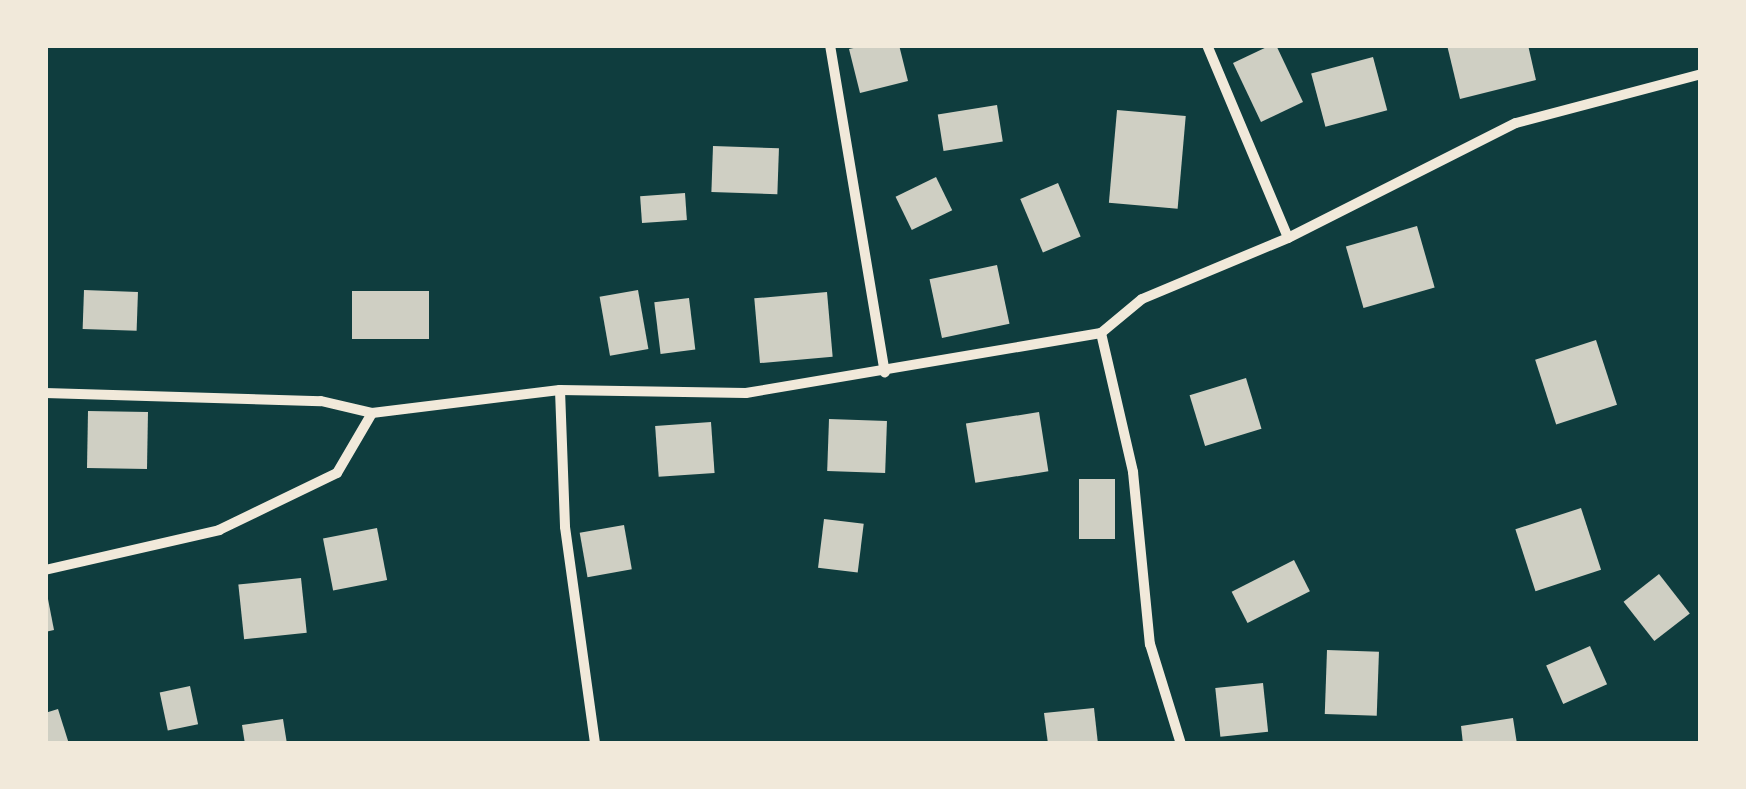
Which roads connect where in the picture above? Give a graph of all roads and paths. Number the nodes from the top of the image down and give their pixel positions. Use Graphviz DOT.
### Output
graph roads {
  1 [pos="830,45"];
  2 [pos="1208,45"];
  3 [pos="1701,74"];
  4 [pos="1288,238"];
  5 [pos="1100,333"];
  6 [pos="886,372"];
  7 [pos="560,390"];
  8 [pos="45,393"];
  9 [pos="372,413"];
  10 [pos="45,570"];
  11 [pos="595,744"];
  12 [pos="1181,744"];
  1 -- 6 [label="street"];
  2 -- 4 [label="street"];
  3 -- 4 [label="street"];
  4 -- 5 [label="street"];
  5 -- 6 [label="street"];
  5 -- 12 [label="street"];
  6 -- 7 [label="street"];
  7 -- 9 [label="street"];
  7 -- 11 [label="street"];
  8 -- 9 [label="street"];
  9 -- 10 [label="street"];
}
